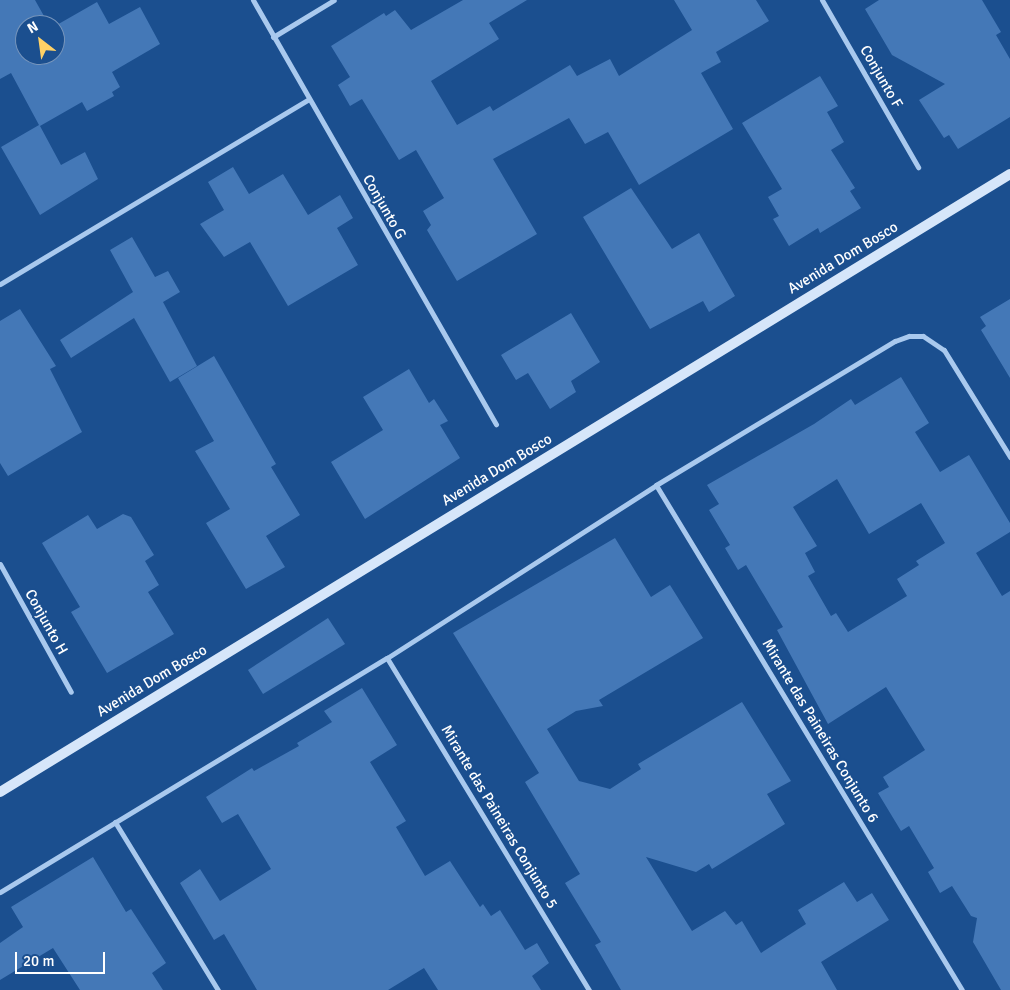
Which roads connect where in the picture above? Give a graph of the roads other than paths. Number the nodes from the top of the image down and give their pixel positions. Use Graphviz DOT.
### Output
graph roads {
  1 [pos="253,0"];
  2 [pos="334,0"];
  3 [pos="822,0"];
  4 [pos="273,37"];
  5 [pos="308,100"];
  6 [pos="918,167"];
  7 [pos="1010,174"];
  8 [pos="0,284"];
  9 [pos="496,424"];
  10 [pos="1010,457"];
  11 [pos="656,485"];
  12 [pos="0,564"];
  13 [pos="387,658"];
  14 [pos="70,692"];
  15 [pos="0,792"];
  16 [pos="115,822"];
  17 [pos="0,892"];
  18 [pos="218,990"];
  19 [pos="589,990"];
  20 [pos="962,990"];
  1 -- 4 [label="street, Conjunto G"];
  2 -- 4 [label="street"];
  3 -- 6 [label="street, Conjunto F"];
  4 -- 5 [label="street, Conjunto G"];
  5 -- 8 [label="street"];
  5 -- 9 [label="street, Conjunto G"];
  7 -- 15 [label="street, Avenida Dom Bosco"];
  10 -- 11 [label="street"];
  11 -- 13 [label="street"];
  11 -- 20 [label="street, Mirante das Paineiras Conjunto 6"];
  12 -- 14 [label="street, Conjunto H"];
  13 -- 16 [label="street"];
  13 -- 19 [label="street, Mirante das Paineiras Conjunto 5"];
  16 -- 17 [label="street"];
  16 -- 18 [label="street"];
}
